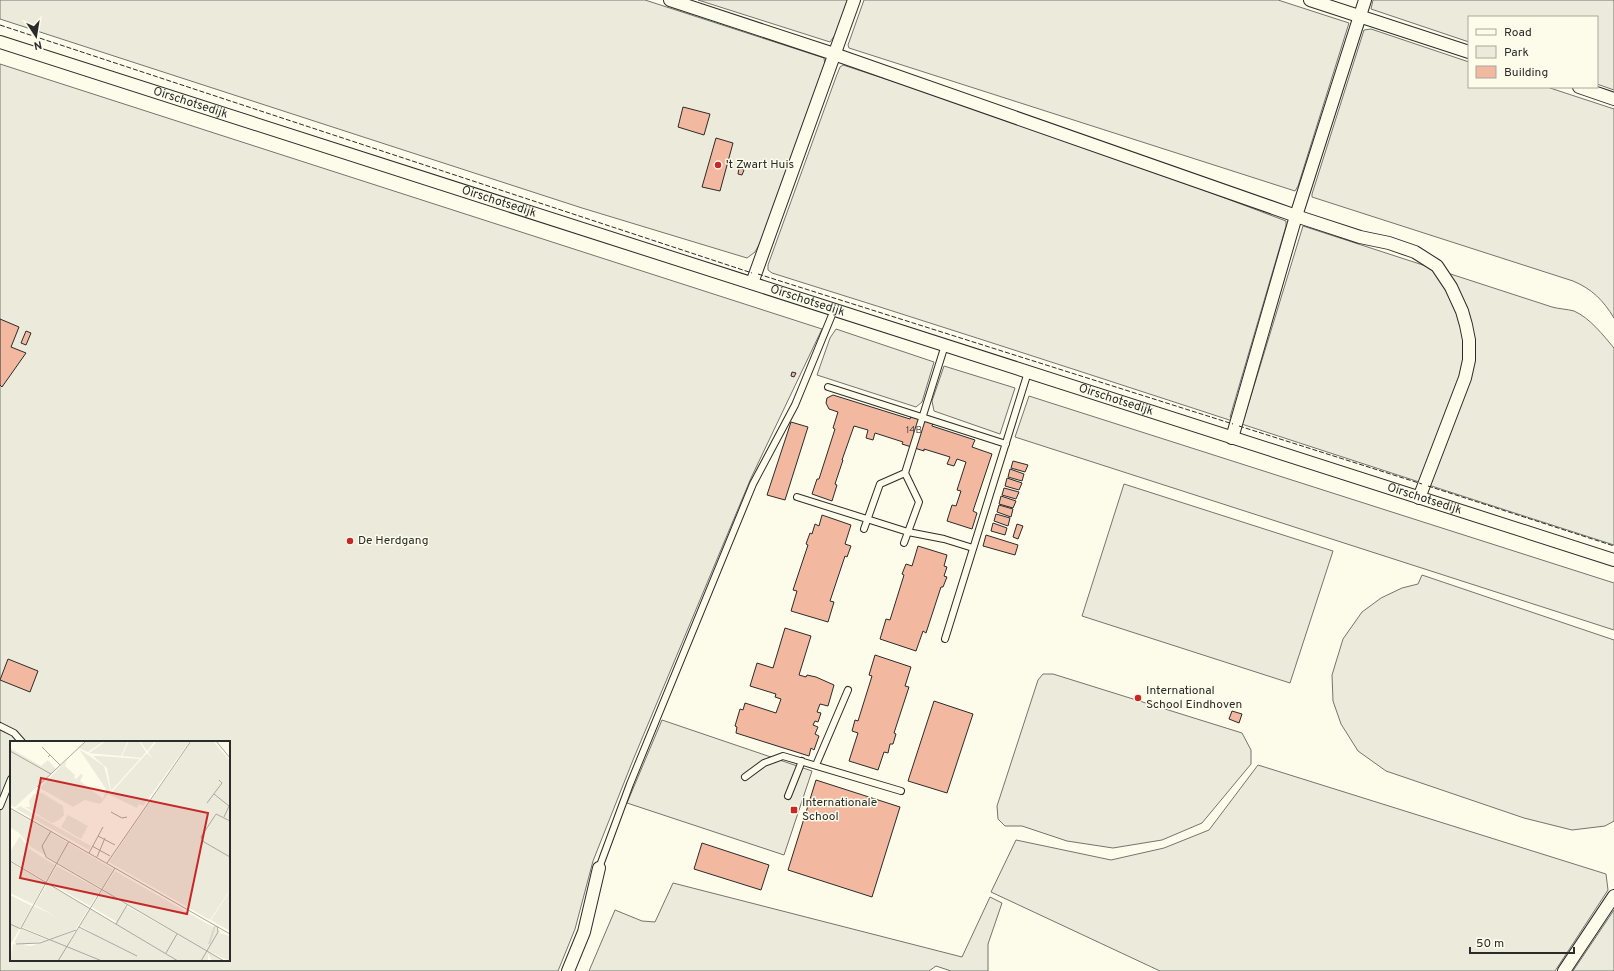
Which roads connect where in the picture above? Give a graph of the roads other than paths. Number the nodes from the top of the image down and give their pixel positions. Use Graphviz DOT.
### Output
graph roads {
  1 [pos="670,0"];
  2 [pos="854,0"];
  3 [pos="1310,0"];
  4 [pos="1365,0"];
  5 [pos="1360,16"];
  6 [pos="0,42"];
  7 [pos="1468,52"];
  8 [pos="834,54"];
  9 [pos="1582,88"];
  10 [pos="1614,99"];
  11 [pos="1296,216"];
  12 [pos="752,284"];
  13 [pos="834,310"];
  14 [pos="945,345"];
  15 [pos="1028,372"];
  16 [pos="828,388"];
  17 [pos="923,417"];
  18 [pos="1232,438"];
  19 [pos="1006,444"];
  20 [pos="905,473"];
  21 [pos="797,497"];
  22 [pos="1419,498"];
  23 [pos="867,520"];
  24 [pos="864,529"];
  25 [pos="908,532"];
  26 [pos="904,543"];
  27 [pos="973,548"];
  28 [pos="1614,560"];
  29 [pos="945,639"];
  30 [pos="848,690"];
  31 [pos="0,726"];
  32 [pos="21,741"];
  33 [pos="802,761"];
  34 [pos="816,765"];
  35 [pos="745,777"];
  36 [pos="10,781"];
  37 [pos="901,791"];
  38 [pos="788,796"];
  39 [pos="0,806"];
  40 [pos="598,868"];
  41 [pos="1614,896"];
  42 [pos="568,971"];
  43 [pos="1564,971"];
  1 -- 8 [label="street"];
  2 -- 8 [label="street"];
  3 -- 5 [label="street"];
  4 -- 5 [label="street"];
  5 -- 7 [label="street"];
  5 -- 11 [label="street"];
  6 -- 12 [label="street, Oirschotsedijk"];
  8 -- 11 [label="street"];
  8 -- 12 [label="street"];
  9 -- 10 [label="street"];
  11 -- 18 [label="street"];
  11 -- 22 [label="street"];
  12 -- 13 [label="street, Oirschotsedijk"];
  13 -- 14 [label="street, Oirschotsedijk"];
  13 -- 40 [label="lane"];
  14 -- 15 [label="street, Oirschotsedijk"];
  14 -- 17 [label="lane"];
  15 -- 18 [label="street, Oirschotsedijk"];
  15 -- 19 [label="lane"];
  16 -- 17 [label="lane"];
  17 -- 19 [label="lane"];
  17 -- 20 [label="lane"];
  18 -- 22 [label="street, Oirschotsedijk"];
  19 -- 27 [label="lane"];
  20 -- 23 [label="lane"];
  20 -- 25 [label="lane"];
  21 -- 23 [label="lane"];
  22 -- 28 [label="street, Oirschotsedijk"];
  23 -- 24 [label="lane"];
  23 -- 25 [label="lane"];
  25 -- 26 [label="lane"];
  25 -- 27 [label="lane"];
  27 -- 29 [label="lane"];
  30 -- 34 [label="lane"];
  31 -- 32 [label="lane"];
  33 -- 34 [label="lane"];
  33 -- 35 [label="lane"];
  33 -- 38 [label="lane"];
  34 -- 37 [label="lane"];
  36 -- 39 [label="lane"];
  40 -- 42 [label="street"];
  41 -- 43 [label="street"];
}
